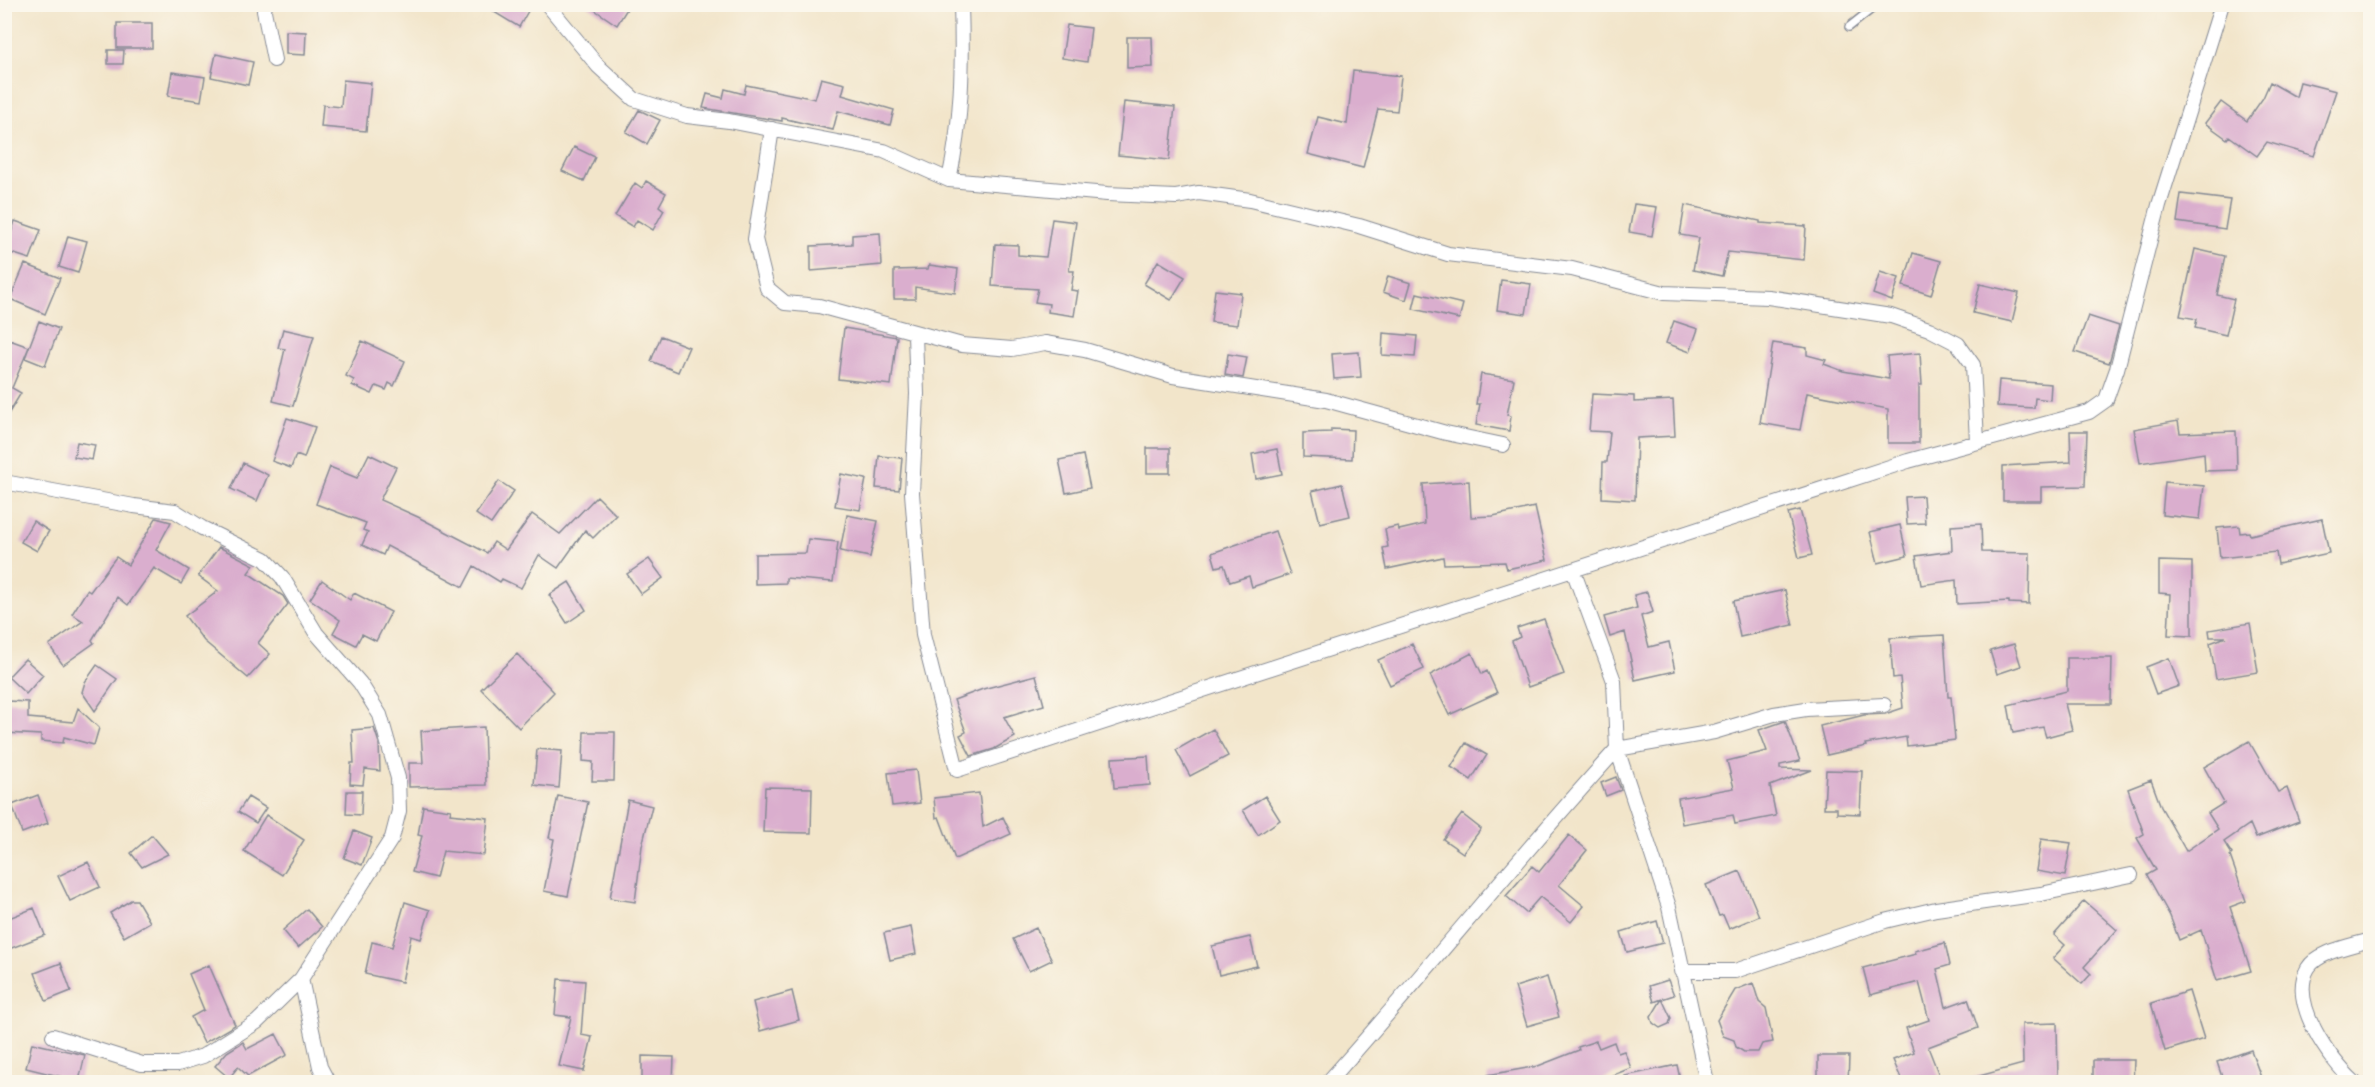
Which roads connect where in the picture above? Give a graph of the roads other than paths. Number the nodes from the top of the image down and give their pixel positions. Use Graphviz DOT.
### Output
graph roads {
  1 [pos="266,4"];
  2 [pos="547,4"];
  3 [pos="961,4"];
  4 [pos="1878,4"];
  5 [pos="2222,4"];
  6 [pos="1848,27"];
  7 [pos="274,60"];
  8 [pos="772,129"];
  9 [pos="949,180"];
  10 [pos="915,334"];
  11 [pos="1977,441"];
  12 [pos="1503,446"];
  13 [pos="4,482"];
  14 [pos="1573,570"];
  15 [pos="1884,705"];
  16 [pos="1617,749"];
  17 [pos="2131,874"];
  18 [pos="2370,940"];
  19 [pos="1681,971"];
  20 [pos="301,979"];
  21 [pos="53,1036"];
  22 [pos="328,1083"];
  23 [pos="1328,1083"];
  24 [pos="1707,1083"];
  25 [pos="2354,1083"];
  1 -- 7 [label="street"];
  2 -- 8 [label="street"];
  3 -- 9 [label="street"];
  4 -- 6 [label="lane"];
  5 -- 11 [label="street"];
  8 -- 9 [label="street"];
  8 -- 10 [label="street"];
  9 -- 11 [label="street"];
  10 -- 12 [label="street"];
  10 -- 14 [label="street"];
  11 -- 14 [label="street"];
  13 -- 20 [label="street"];
  14 -- 16 [label="street"];
  15 -- 16 [label="street"];
  16 -- 19 [label="street"];
  16 -- 23 [label="street"];
  17 -- 19 [label="street"];
  18 -- 25 [label="street"];
  19 -- 24 [label="street"];
  20 -- 21 [label="street"];
  20 -- 22 [label="street"];
}
